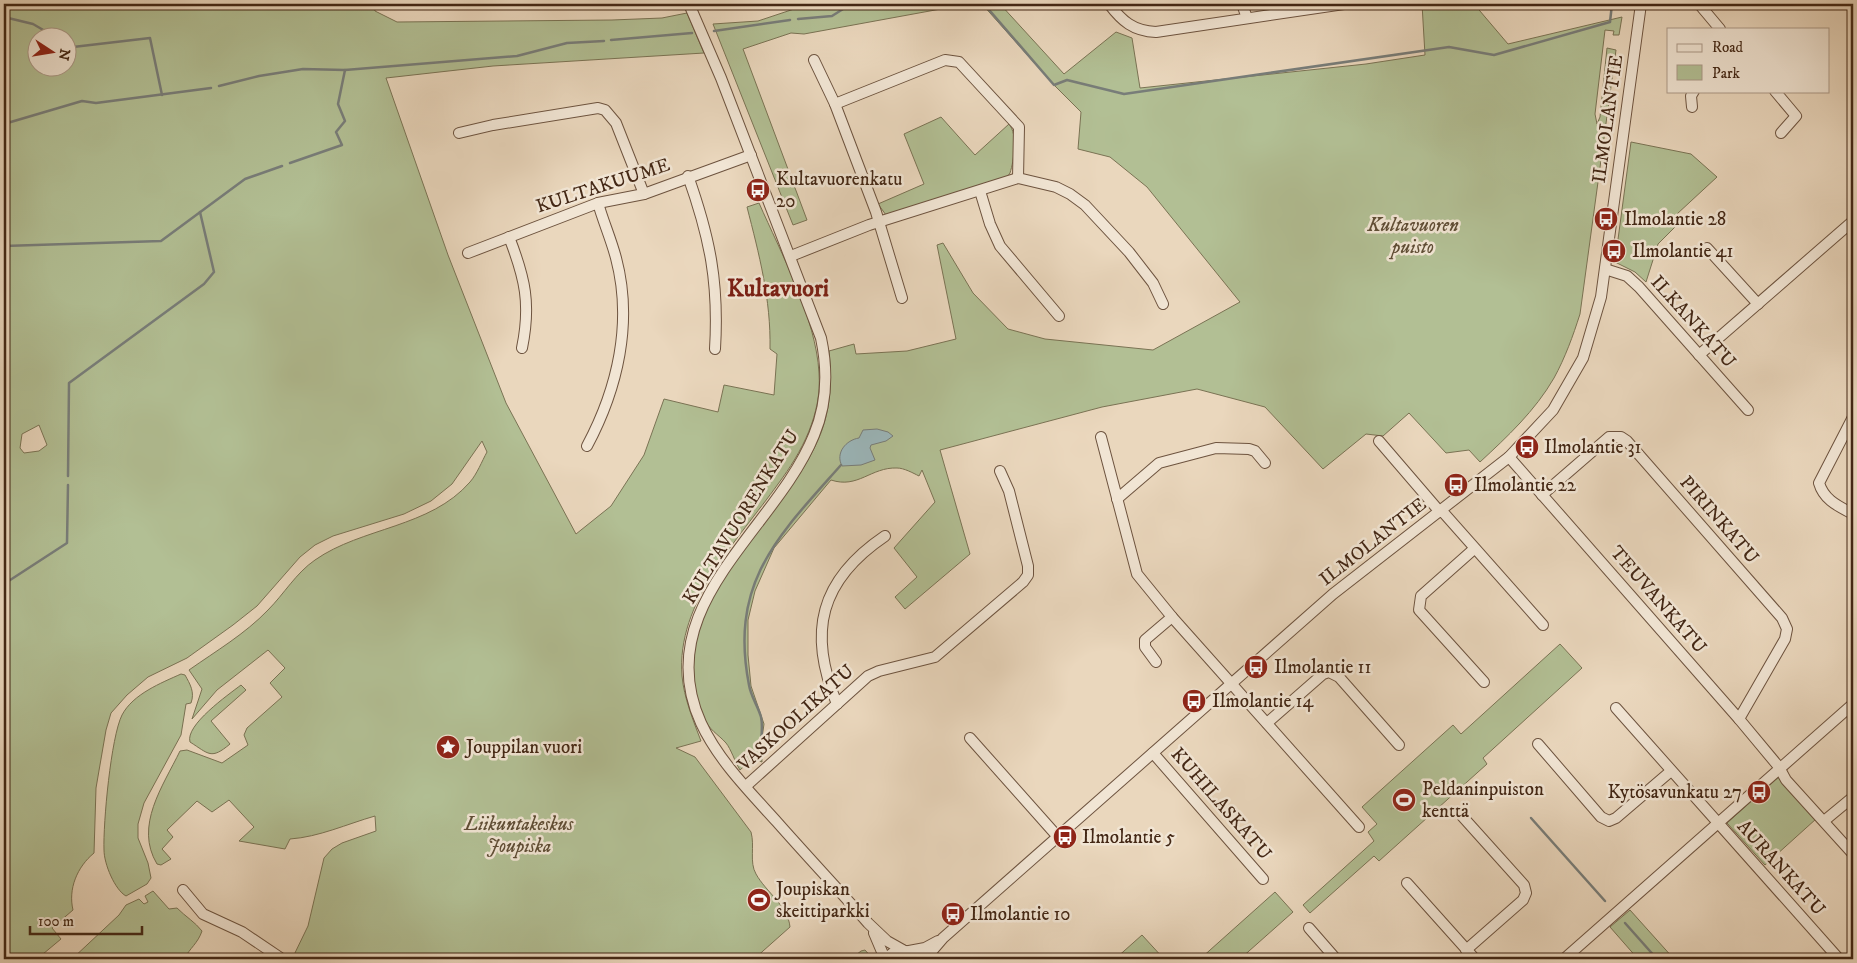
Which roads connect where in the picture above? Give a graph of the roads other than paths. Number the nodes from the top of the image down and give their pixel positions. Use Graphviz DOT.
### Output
graph roads {
  1 [pos="689,4"];
  2 [pos="1109,4"];
  3 [pos="1242,4"];
  4 [pos="1344,4"];
  5 [pos="1641,4"];
  6 [pos="1699,4"];
  7 [pos="1246,18"];
  8 [pos="1719,28"];
  9 [pos="814,60"];
  10 [pos="1693,92"];
  11 [pos="1777,92"];
  12 [pos="835,104"];
  13 [pos="1692,107"];
  14 [pos="459,133"];
  15 [pos="1781,133"];
  16 [pos="751,154"];
  17 [pos="688,176"];
  18 [pos="1018,178"];
  19 [pos="980,191"];
  20 [pos="644,194"];
  21 [pos="598,203"];
  22 [pos="1853,220"];
  23 [pos="879,222"];
  24 [pos="509,237"];
  25 [pos="1707,248"];
  26 [pos="468,253"];
  27 [pos="791,256"];
  28 [pos="1605,269"];
  29 [pos="902,298"];
  30 [pos="1163,304"];
  31 [pos="1758,304"];
  32 [pos="1059,316"];
  33 [pos="522,348"];
  34 [pos="714,349"];
  35 [pos="1699,355"];
  36 [pos="1748,410"];
  37 [pos="1853,417"];
  38 [pos="1101,437"];
  39 [pos="1379,441"];
  40 [pos="587,446"];
  41 [pos="1509,457"];
  42 [pos="1265,463"];
  43 [pos="1000,471"];
  44 [pos="1542,495"];
  45 [pos="1117,499"];
  46 [pos="1441,511"];
  47 [pos="1853,514"];
  48 [pos="885,536"];
  49 [pos="1474,549"];
  50 [pos="1172,617"];
  51 [pos="1543,625"];
  52 [pos="1156,662"];
  53 [pos="1484,682"];
  54 [pos="1232,683"];
  55 [pos="837,704"];
  56 [pos="1853,704"];
  57 [pos="1616,708"];
  58 [pos="1740,719"];
  59 [pos="1267,723"];
  60 [pos="970,738"];
  61 [pos="1538,744"];
  62 [pos="1399,745"];
  63 [pos="1153,752"];
  64 [pos="1779,767"];
  65 [pos="1671,771"];
  66 [pos="746,786"];
  67 [pos="1853,797"];
  68 [pos="1462,816"];
  69 [pos="1824,821"];
  70 [pos="1717,823"];
  71 [pos="1360,827"];
  72 [pos="1058,837"];
  73 [pos="1853,854"];
  74 [pos="1263,879"];
  75 [pos="1407,883"];
  76 [pos="183,890"];
  77 [pos="868,923"];
  78 [pos="1309,928"];
  79 [pos="943,938"];
  80 [pos="1466,950"];
  81 [pos="906,951"];
  82 [pos="282,959"];
  83 [pos="886,959"];
  84 [pos="918,959"];
  85 [pos="925,959"];
  86 [pos="1336,959"];
  87 [pos="1475,959"];
  88 [pos="1564,959"];
  89 [pos="1839,959"];
  1 -- 16 [label="street, KULTAVUORENKATU"];
  2 -- 7 [label="street"];
  3 -- 7 [label="street"];
  4 -- 7 [label="street"];
  5 -- 28 [label="street, ILMOLANTIE"];
  6 -- 8 [label="street"];
  9 -- 12 [label="street"];
  10 -- 13 [label="street"];
  11 -- 15 [label="street"];
  12 -- 18 [label="street"];
  12 -- 23 [label="street"];
  14 -- 20 [label="street"];
  16 -- 17 [label="street, KULTAKUUME"];
  16 -- 27 [label="street, KULTAVUORENKATU"];
  17 -- 20 [label="street, KULTAKUUME"];
  17 -- 34 [label="street"];
  18 -- 19 [label="street"];
  18 -- 30 [label="street"];
  19 -- 23 [label="street"];
  19 -- 32 [label="street"];
  20 -- 21 [label="street, KULTAKUUME"];
  21 -- 24 [label="street, KULTAKUUME"];
  21 -- 40 [label="street"];
  22 -- 31 [label="street"];
  23 -- 27 [label="street"];
  23 -- 29 [label="street"];
  24 -- 26 [label="street, KULTAKUUME"];
  24 -- 33 [label="street"];
  25 -- 31 [label="street"];
  27 -- 66 [label="street, KULTAVUORENKATU"];
  28 -- 35 [label="street, ILKANKATU"];
  28 -- 41 [label="street, ILMOLANTIE"];
  31 -- 35 [label="street"];
  35 -- 36 [label="street, ILKANKATU"];
  37 -- 47 [label="street"];
  38 -- 45 [label="street"];
  39 -- 46 [label="street"];
  41 -- 44 [label="street, TEUVANKATU"];
  41 -- 46 [label="street, ILMOLANTIE"];
  42 -- 45 [label="street"];
  43 -- 55 [label="street, VASKOOLIKATU"];
  44 -- 58 [label="street, TEUVANKATU"];
  44 -- 58 [label="street, PIRINKATU"];
  45 -- 50 [label="street"];
  46 -- 49 [label="street"];
  46 -- 54 [label="street, ILMOLANTIE"];
  48 -- 55 [label="street"];
  49 -- 51 [label="street"];
  49 -- 53 [label="street"];
  50 -- 52 [label="street"];
  50 -- 54 [label="street"];
  54 -- 59 [label="street"];
  54 -- 63 [label="street, ILMOLANTIE"];
  55 -- 66 [label="street, VASKOOLIKATU"];
  56 -- 64 [label="street"];
  57 -- 65 [label="street, AURANKATU"];
  58 -- 64 [label="street, TEUVANKATU"];
  59 -- 62 [label="street"];
  59 -- 71 [label="street"];
  60 -- 72 [label="street"];
  61 -- 65 [label="street"];
  63 -- 72 [label="street, ILMOLANTIE"];
  63 -- 74 [label="street, KUHILASKATU"];
  64 -- 69 [label="street, TEUVANKATU"];
  64 -- 70 [label="street"];
  65 -- 70 [label="street, AURANKATU"];
  66 -- 77 [label="street, KULTAVUORENKATU"];
  67 -- 69 [label="street"];
  68 -- 80 [label="street"];
  69 -- 73 [label="street, TEUVANKATU"];
  70 -- 88 [label="street"];
  70 -- 89 [label="street, AURANKATU"];
  72 -- 79 [label="street, ILMOLANTIE"];
  75 -- 80 [label="street"];
  76 -- 82 [label="street"];
  77 -- 81 [label="street, KULTAVUORENKATU"];
  77 -- 83 [label="street, KULTAVUORENKATU"];
  78 -- 86 [label="street"];
  79 -- 81 [label="street, ILMOLANTIE"];
  79 -- 85 [label="street, ILMOLANTIE"];
  80 -- 87 [label="street"];
  81 -- 83 [label="street, ILMOLANTIE"];
  81 -- 84 [label="street, KULTAVUORENKATU"];
}
